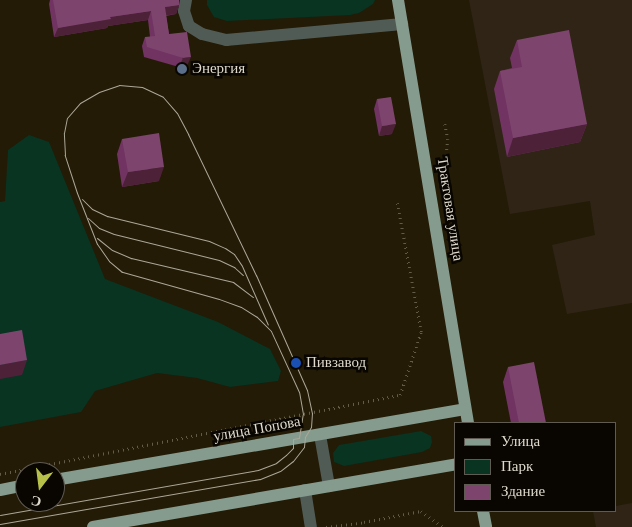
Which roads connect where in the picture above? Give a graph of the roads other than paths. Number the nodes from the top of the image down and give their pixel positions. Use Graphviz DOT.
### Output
graph roads {
  1 [pos="186,0"];
  2 [pos="398,0"];
  3 [pos="402,24"];
  4 [pos="465,410"];
  5 [pos="468,422"];
  6 [pos="320,434"];
  7 [pos="454,464"];
  8 [pos="65,478"];
  9 [pos="329,486"];
  10 [pos="15,487"];
  11 [pos="0,490"];
  12 [pos="305,490"];
  13 [pos="483,512"];
  14 [pos="93,527"];
  15 [pos="311,527"];
  16 [pos="486,527"];
  1 -- 3 [label="street"];
  2 -- 3 [label="main road, Трактовая улица"];
  3 -- 4 [label="main road, Трактовая улица"];
  4 -- 5 [label="main road, Трактовая улица"];
  4 -- 6 [label="main road, улица Попова"];
  6 -- 8 [label="main road, улица Попова"];
  6 -- 9 [label="street"];
  7 -- 9 [label="main road"];
  9 -- 12 [label="main road"];
  10 -- 11 [label="main road"];
  12 -- 14 [label="main road"];
  12 -- 15 [label="street"];
  13 -- 16 [label="main road"];
}
